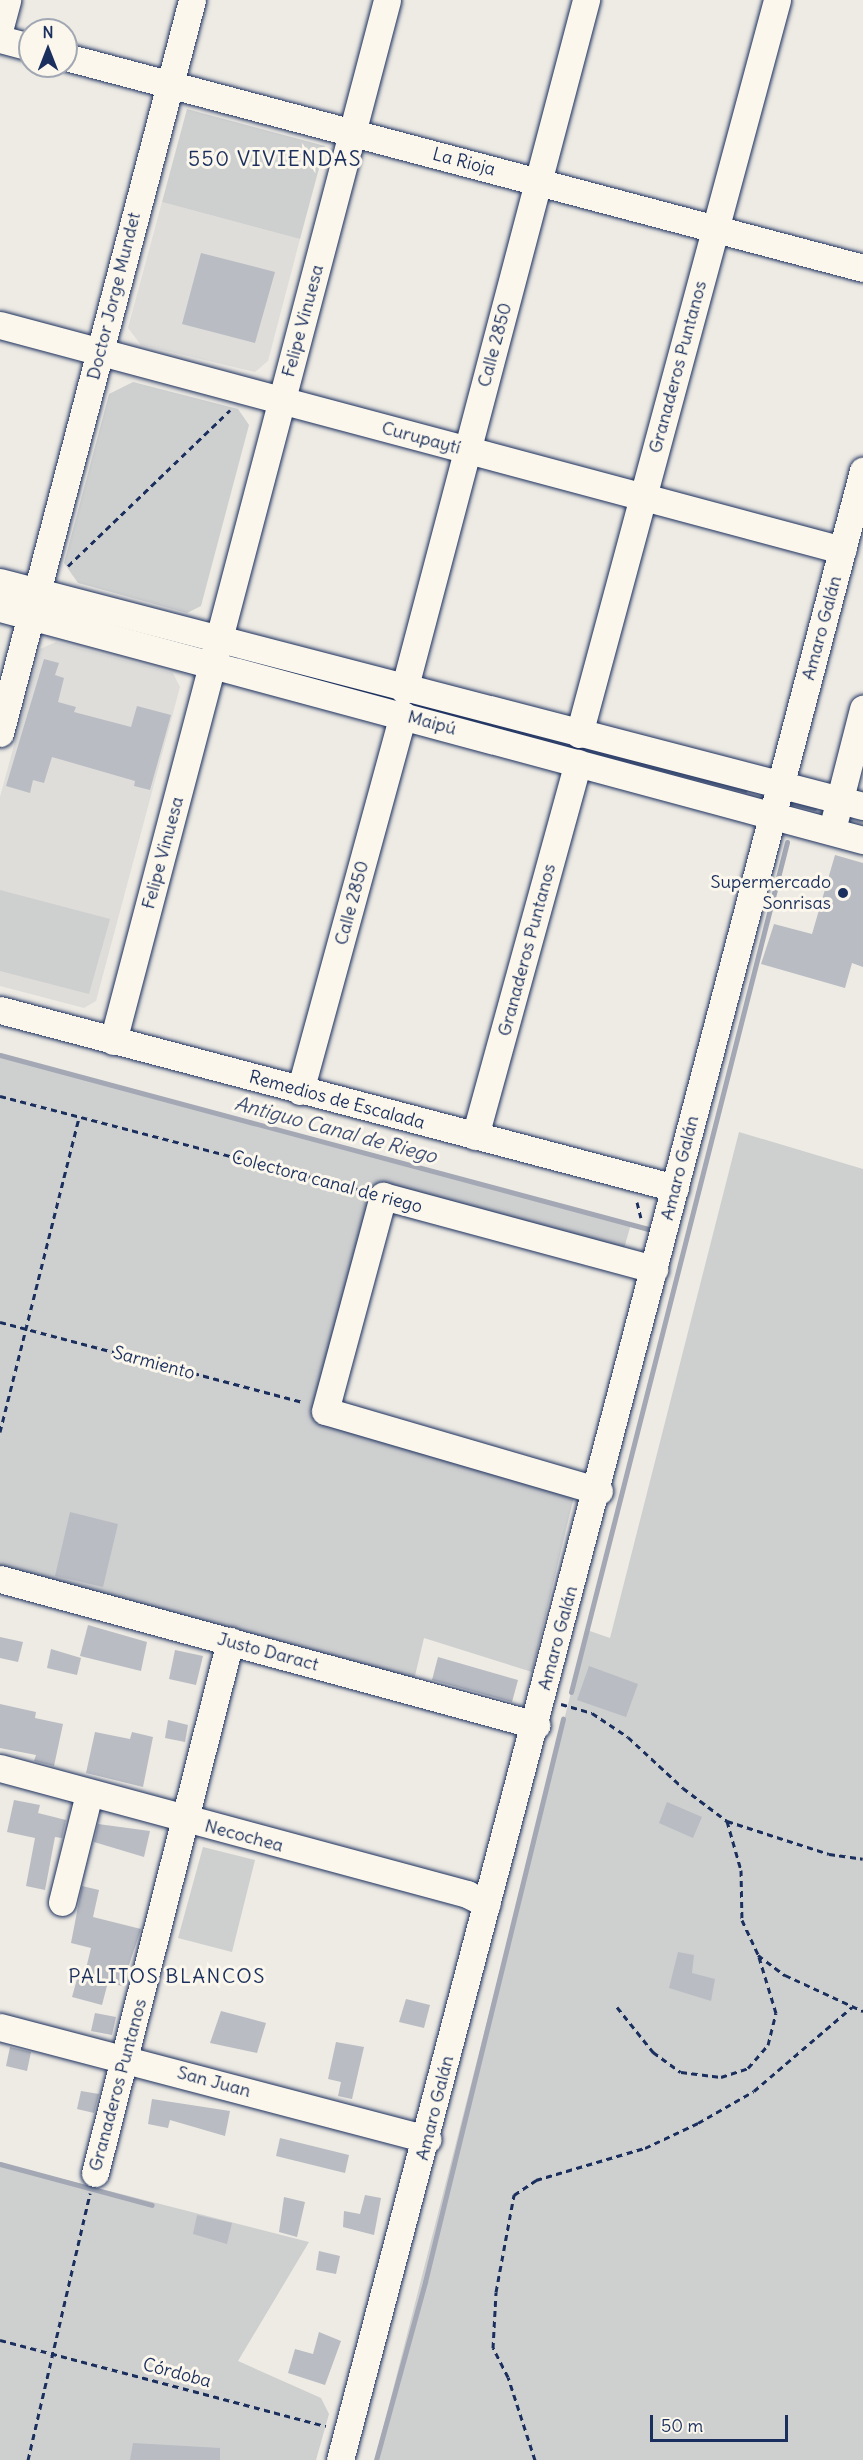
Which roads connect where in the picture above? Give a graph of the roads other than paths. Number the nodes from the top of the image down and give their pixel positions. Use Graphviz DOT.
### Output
graph roads {
  1 [pos="7,0"];
  2 [pos="192,0"];
  3 [pos="387,0"];
  4 [pos="586,0"];
  5 [pos="777,0"];
  6 [pos="0,27"];
  7 [pos="0,39"];
  8 [pos="18,44"];
  9 [pos="78,60"];
  10 [pos="168,84"];
  11 [pos="352,132"];
  12 [pos="538,182"];
  13 [pos="715,228"];
  14 [pos="863,268"];
  15 [pos="0,325"];
  16 [pos="100,352"];
  17 [pos="282,401"];
  18 [pos="467,450"];
  19 [pos="863,471"];
  20 [pos="643,496"];
  21 [pos="843,550"];
  22 [pos="0,582"];
  23 [pos="34,604"];
  24 [pos="0,608"];
  25 [pos="215,653"];
  26 [pos="403,702"];
  27 [pos="863,709"];
  28 [pos="0,734"];
  29 [pos="579,735"];
  30 [pos="578,763"];
  31 [pos="782,785"];
  32 [pos="851,803"];
  33 [pos="772,815"];
  34 [pos="832,831"];
  35 [pos="863,840"];
  36 [pos="0,1010"];
  37 [pos="113,1041"];
  38 [pos="300,1091"];
  39 [pos="475,1136"];
  40 [pos="675,1188"];
  41 [pos="654,1269"];
  42 [pos="599,1491"];
  43 [pos="0,1579"];
  44 [pos="230,1641"];
  45 [pos="536,1725"];
  46 [pos="0,1768"];
  47 [pos="89,1794"];
  48 [pos="188,1821"];
  49 [pos="62,1902"];
  50 [pos="487,1904"];
  51 [pos="0,2027"];
  52 [pos="125,2059"];
  53 [pos="428,2139"];
  54 [pos="95,2173"];
  55 [pos="340,2460"];
  1 -- 6 [label="street"];
  2 -- 10 [label="street, Doctor Jorge Mundet"];
  3 -- 11 [label="street, Felipe Vinuesa"];
  4 -- 12 [label="street, Calle 2850"];
  5 -- 13 [label="street, Granaderos Puntanos"];
  7 -- 8 [label="street"];
  9 -- 10 [label="street, La Rioja"];
  10 -- 11 [label="street, La Rioja"];
  10 -- 16 [label="street, Doctor Jorge Mundet"];
  11 -- 12 [label="street, La Rioja"];
  11 -- 17 [label="street, Felipe Vinuesa"];
  12 -- 13 [label="street, La Rioja"];
  12 -- 18 [label="street, Calle 2850"];
  13 -- 14 [label="street, La Rioja"];
  13 -- 20 [label="street, Granaderos Puntanos"];
  15 -- 16 [label="street, Curupaytí"];
  16 -- 17 [label="street, Curupaytí"];
  16 -- 23 [label="street, Doctor Jorge Mundet"];
  17 -- 18 [label="street, Curupaytí"];
  17 -- 25 [label="street, Felipe Vinuesa"];
  18 -- 20 [label="street, Curupaytí"];
  18 -- 26 [label="street, Calle 2850"];
  19 -- 21 [label="street, Amaro Galán"];
  20 -- 21 [label="street, Curupaytí"];
  20 -- 29 [label="street, Granaderos Puntanos"];
  21 -- 31 [label="street, Amaro Galán"];
  22 -- 23 [label="street, Maipú"];
  23 -- 24 [label="street, Maipú"];
  23 -- 25 [label="street, Maipú"];
  23 -- 28 [label="street, Doctor Jorge Mundet"];
  25 -- 26 [label="street, Maipú"];
  25 -- 37 [label="street, Felipe Vinuesa"];
  26 -- 29 [label="street, Maipú"];
  26 -- 30 [label="street, Maipú"];
  26 -- 38 [label="street, Calle 2850"];
  27 -- 32 [label="street"];
  29 -- 31 [label="street, Maipú"];
  30 -- 33 [label="street, Maipú"];
  30 -- 39 [label="street, Granaderos Puntanos"];
  31 -- 32 [label="street, Maipú"];
  31 -- 33 [label="street, Amaro Galán"];
  32 -- 34 [label="street"];
  33 -- 34 [label="street, Maipú"];
  33 -- 40 [label="street, Amaro Galán"];
  34 -- 35 [label="street, Maipú"];
  36 -- 37 [label="street, Remedios de Escalada"];
  37 -- 38 [label="street, Remedios de Escalada"];
  38 -- 39 [label="street, Remedios de Escalada"];
  39 -- 40 [label="street, Remedios de Escalada"];
  40 -- 41 [label="street, Amaro Galán"];
  41 -- 42 [label="street, Amaro Galán"];
  41 -- 42 [label="street, Colectora canal de riego"];
  42 -- 45 [label="street, Amaro Galán"];
  43 -- 44 [label="street, Justo Daract"];
  44 -- 45 [label="street, Justo Daract"];
  44 -- 48 [label="street, Granaderos Puntanos"];
  45 -- 50 [label="street, Amaro Galán"];
  46 -- 47 [label="street, Necochea"];
  47 -- 48 [label="street, Necochea"];
  47 -- 49 [label="street"];
  48 -- 50 [label="street, Necochea"];
  48 -- 52 [label="street, Granaderos Puntanos"];
  50 -- 53 [label="street, Amaro Galán"];
  51 -- 52 [label="street, San Juan"];
  52 -- 53 [label="street, San Juan"];
  52 -- 54 [label="street, Granaderos Puntanos"];
  53 -- 55 [label="street, Amaro Galán"];
}
